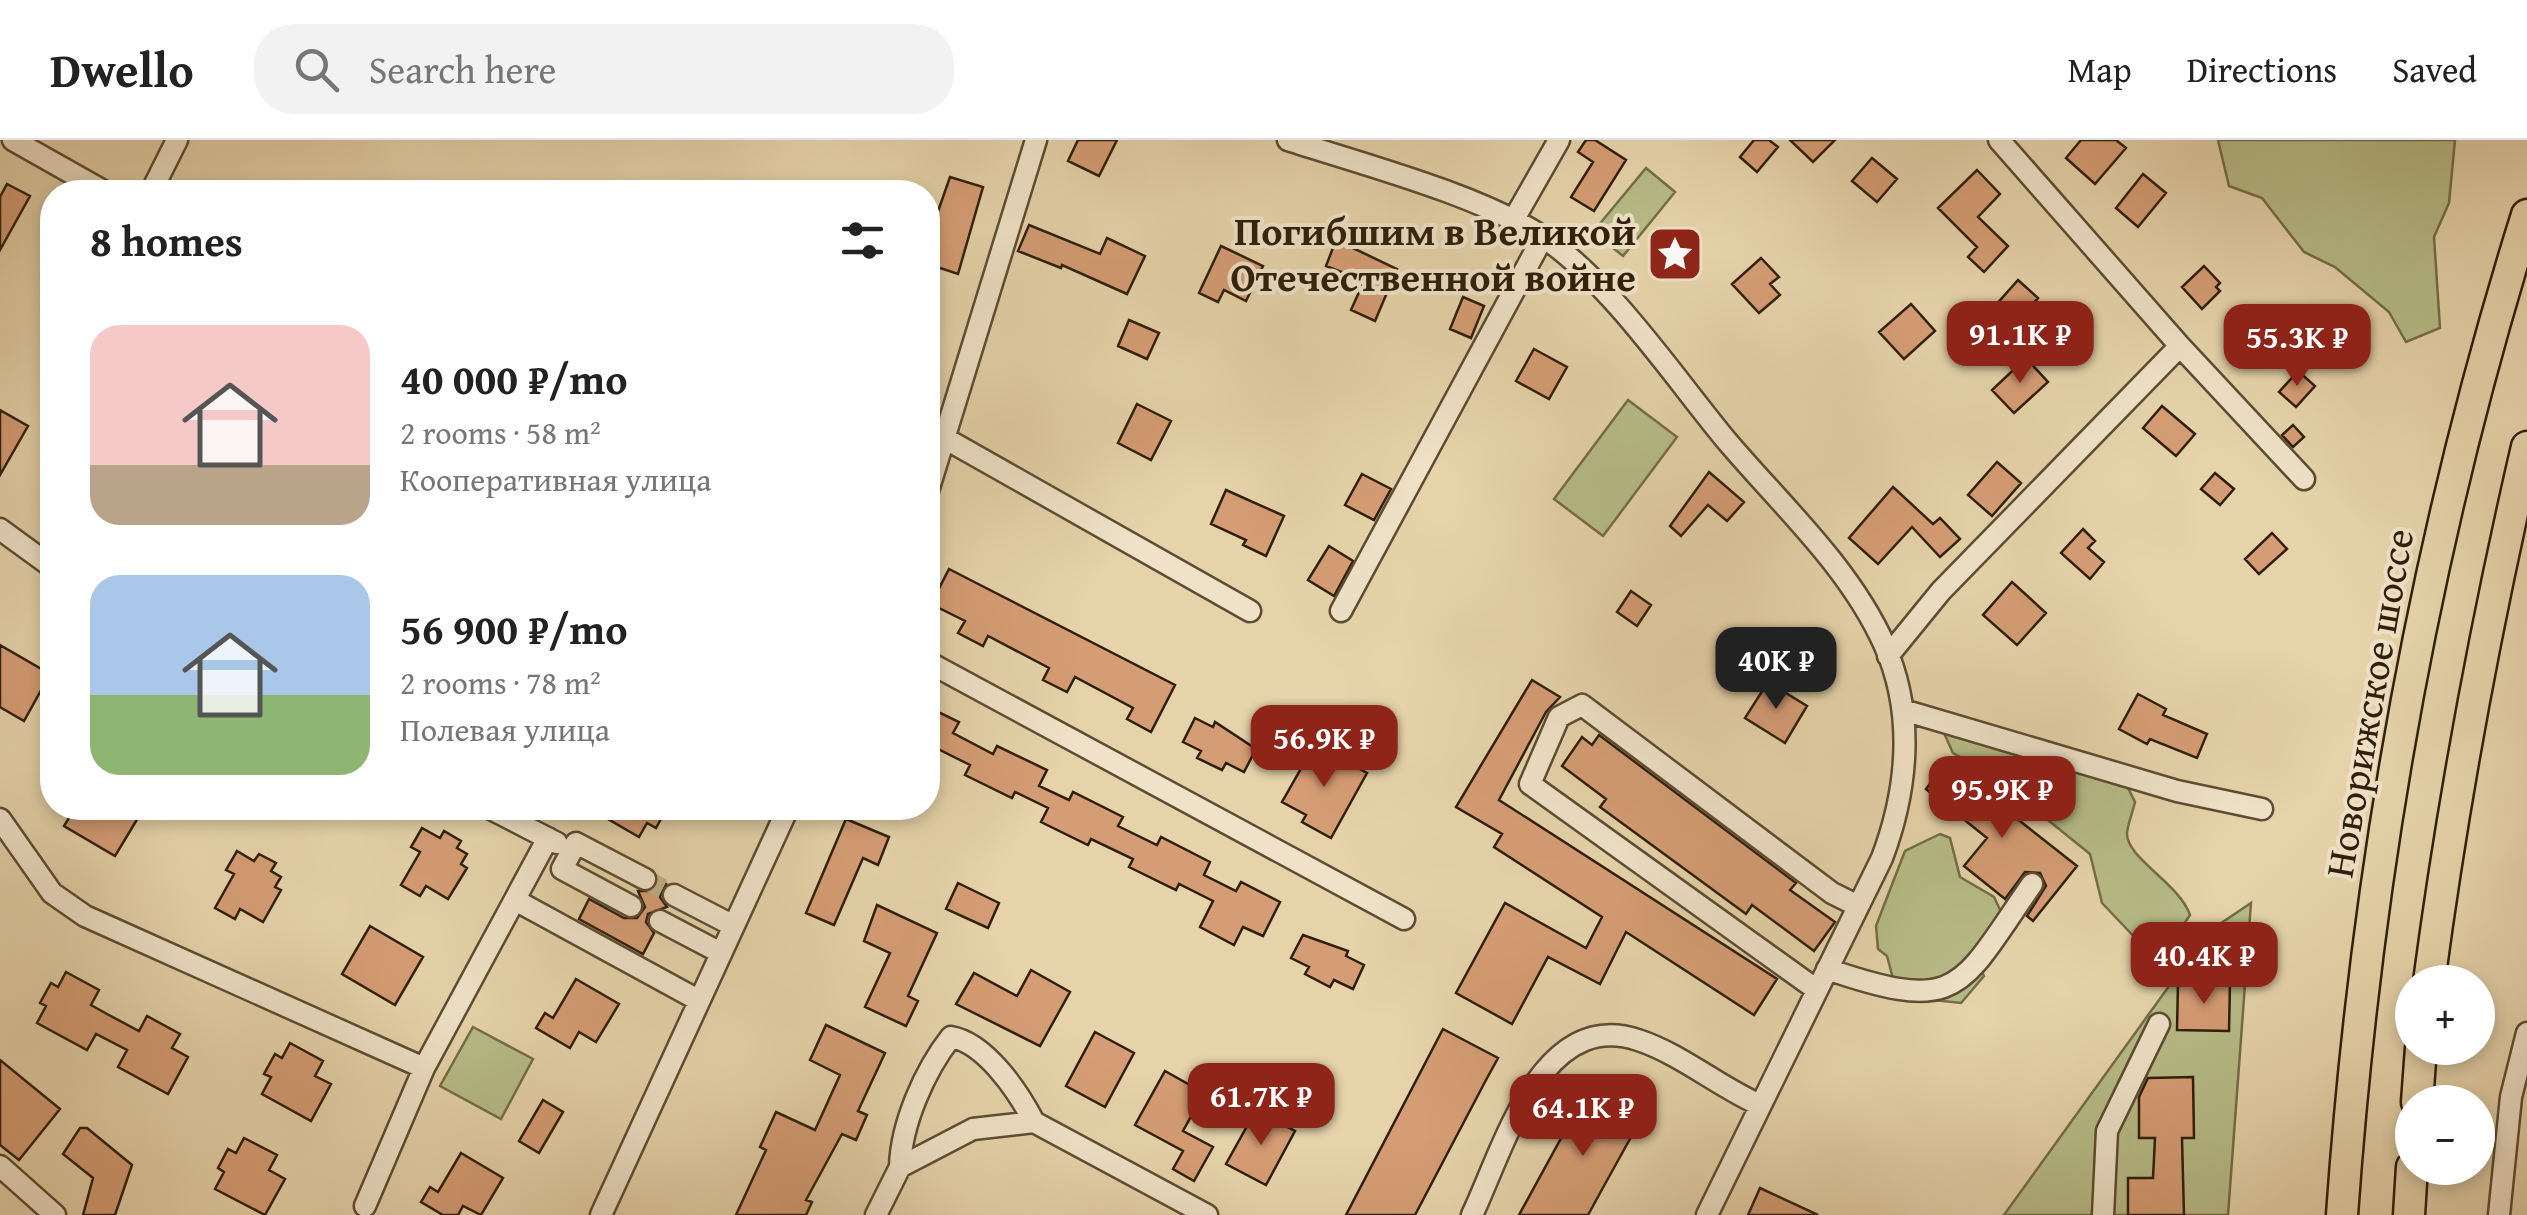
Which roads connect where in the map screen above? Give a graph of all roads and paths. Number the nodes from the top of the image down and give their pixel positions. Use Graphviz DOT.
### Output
graph roads {
  1 [pos="13,140"];
  2 [pos="178,140"];
  3 [pos="1036,140"];
  4 [pos="1288,140"];
  5 [pos="1559,140"];
  6 [pos="1999,140"];
  7 [pos="84,180"];
  8 [pos="157,180"];
  9 [pos="2527,215"];
  10 [pos="1514,219"];
  11 [pos="1542,237"];
  12 [pos="2180,346"];
  13 [pos="946,439"];
  14 [pos="2527,447"];
  15 [pos="940,456"];
  16 [pos="2304,479"];
  17 [pos="0,529"];
  18 [pos="40,558"];
  19 [pos="1250,610"];
  20 [pos="1341,610"];
  21 [pos="1888,656"];
  22 [pos="940,668"];
  23 [pos="1904,710"];
  24 [pos="2262,809"];
  25 [pos="0,819"];
  26 [pos="513,820"];
  27 [pos="782,820"];
  28 [pos="548,838"];
  29 [pos="570,854"];
  30 [pos="644,879"];
  31 [pos="2032,884"];
  32 [pos="674,894"];
  33 [pos="515,900"];
  34 [pos="631,906"];
  35 [pos="1858,906"];
  36 [pos="1404,919"];
  37 [pos="660,921"];
  38 [pos="732,925"];
  39 [pos="719,952"];
  40 [pos="2432,965"];
  41 [pos="1827,969"];
  42 [pos="1817,990"];
  43 [pos="698,1000"];
  44 [pos="2159,1024"];
  45 [pos="2527,1034"];
  46 [pos="424,1068"];
  47 [pos="1760,1105"];
  48 [pos="1034,1122"];
  49 [pos="0,1166"];
  50 [pos="900,1166"];
  51 [pos="2411,1185"];
  52 [pos="365,1206"];
  53 [pos="55,1215"];
  54 [pos="601,1215"];
  55 [pos="876,1215"];
  56 [pos="1207,1215"];
  57 [pos="1472,1215"];
  58 [pos="1707,1215"];
  59 [pos="2104,1215"];
  60 [pos="2342,1215"];
  61 [pos="2409,1215"];
  62 [pos="2500,1215"];
  1 -- 7 [label="street"];
  2 -- 8 [label="street"];
  3 -- 13 [label="street"];
  4 -- 10 [label="street"];
  5 -- 10 [label="street"];
  6 -- 12 [label="street"];
  9 -- 60 [label="highway, Новорижское шоссе"];
  10 -- 11 [label="street"];
  11 -- 20 [label="street"];
  11 -- 21 [label="street"];
  12 -- 16 [label="street"];
  12 -- 21 [label="street"];
  13 -- 15 [label="street"];
  13 -- 19 [label="street"];
  14 -- 40 [label="highway"];
  17 -- 18 [label="street"];
  21 -- 23 [label="street"];
  22 -- 36 [label="street"];
  23 -- 24 [label="street"];
  23 -- 35 [label="street"];
  25 -- 46 [label="street"];
  26 -- 28 [label="street"];
  27 -- 38 [label="street"];
  28 -- 29 [label="street"];
  28 -- 33 [label="street"];
  29 -- 30 [label="street"];
  29 -- 34 [label="street"];
  31 -- 41 [label="street"];
  32 -- 38 [label="street"];
  33 -- 43 [label="street"];
  33 -- 46 [label="street"];
  35 -- 41 [label="street"];
  35 -- 42 [label="street"];
  37 -- 39 [label="street"];
  38 -- 39 [label="street"];
  39 -- 43 [label="street"];
  41 -- 42 [label="street"];
  42 -- 47 [label="street"];
  43 -- 54 [label="street"];
  44 -- 59 [label="street"];
  45 -- 62 [label="street"];
  46 -- 52 [label="street"];
  47 -- 57 [label="street"];
  47 -- 58 [label="street"];
  48 -- 50 [label="street"];
  48 -- 50 [label="street"];
  48 -- 56 [label="street"];
  49 -- 53 [label="street"];
  50 -- 55 [label="street"];
  51 -- 61 [label="highway"];
}
